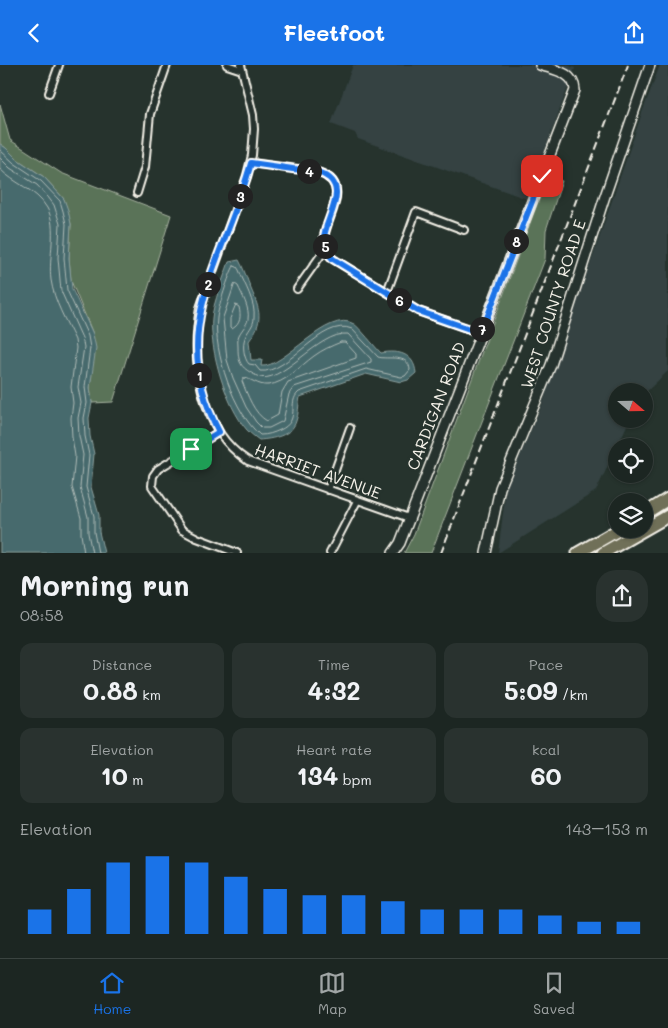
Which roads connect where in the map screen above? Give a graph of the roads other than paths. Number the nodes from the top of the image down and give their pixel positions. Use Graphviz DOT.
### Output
graph roads {
  1 [pos="59,65"];
  2 [pos="167,65"];
  3 [pos="228,65"];
  4 [pos="540,65"];
  5 [pos="650,65"];
  6 [pos="242,68"];
  7 [pos="49,93"];
  8 [pos="251,163"];
  9 [pos="137,193"];
  10 [pos="464,230"];
  11 [pos="326,249"];
  12 [pos="297,289"];
  13 [pos="387,293"];
  14 [pos="481,333"];
  15 [pos="350,429"];
  16 [pos="219,432"];
  17 [pos="328,490"];
  18 [pos="668,499"];
  19 [pos="357,501"];
  20 [pos="653,508"];
  21 [pos="668,515"];
  22 [pos="409,518"];
  23 [pos="608,536"];
  24 [pos="237,553"];
  25 [pos="330,553"];
  26 [pos="393,553"];
  27 [pos="486,553"];
  28 [pos="578,553"];
  29 [pos="603,553"];
  1 -- 7 [label="street"];
  2 -- 9 [label="street"];
  3 -- 6 [label="street"];
  4 -- 14 [label="street, CARDIGAN ROAD"];
  5 -- 27 [label="street, WEST COUNTY ROAD E"];
  6 -- 8 [label="street, HARRIET AVENUE"];
  8 -- 11 [label="street"];
  8 -- 16 [label="street, HARRIET AVENUE"];
  10 -- 13 [label="street"];
  11 -- 12 [label="street"];
  11 -- 13 [label="street"];
  13 -- 14 [label="street"];
  14 -- 22 [label="street, CARDIGAN ROAD"];
  15 -- 17 [label="street"];
  16 -- 17 [label="street, HARRIET AVENUE"];
  16 -- 24 [label="street"];
  17 -- 19 [label="street, HARRIET AVENUE"];
  18 -- 20 [label="highway"];
  19 -- 22 [label="street, HARRIET AVENUE"];
  19 -- 25 [label="street"];
  21 -- 29 [label="highway"];
  22 -- 26 [label="street, CARDIGAN ROAD"];
  23 -- 28 [label="highway"];
}
